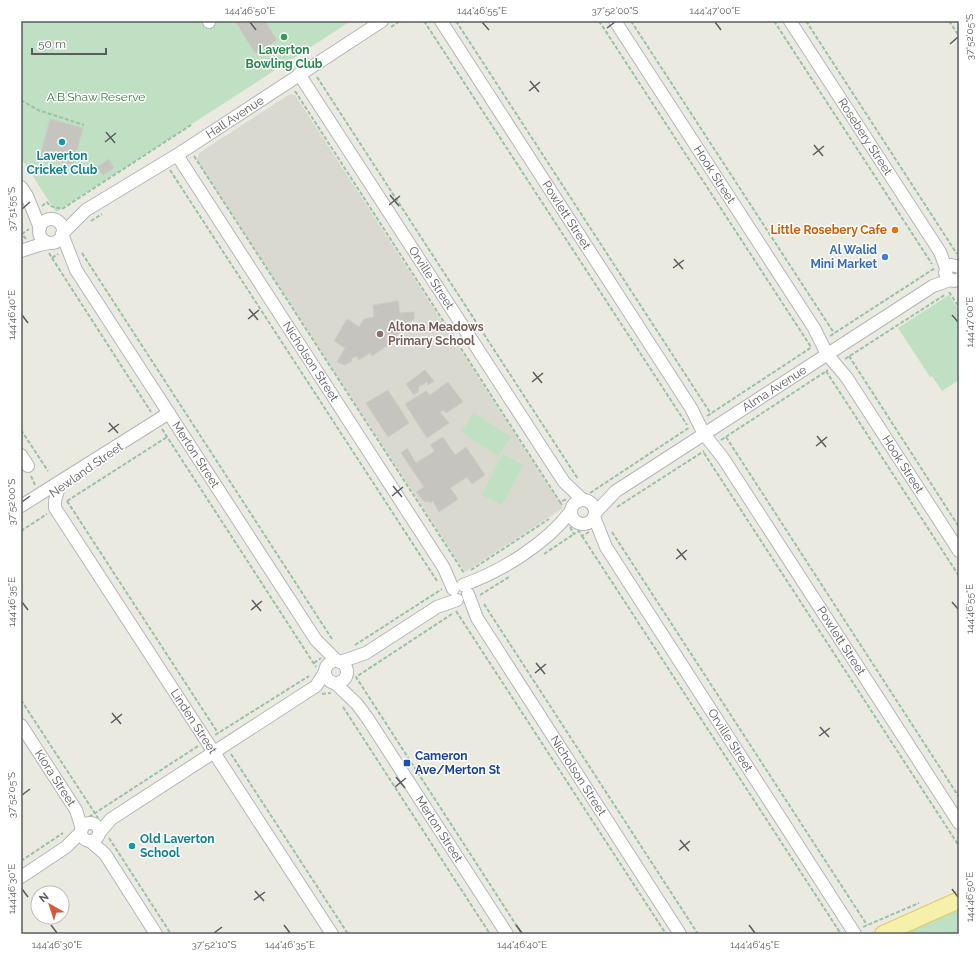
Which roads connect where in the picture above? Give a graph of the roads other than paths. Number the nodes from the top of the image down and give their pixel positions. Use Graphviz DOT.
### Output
graph roads {
  1 [pos="382,21"];
  2 [pos="440,21"];
  3 [pos="615,21"];
  4 [pos="790,21"];
  5 [pos="299,74"];
  6 [pos="177,155"];
  7 [pos="24,192"];
  8 [pos="86,210"];
  9 [pos="52,220"];
  10 [pos="39,230"];
  11 [pos="62,234"];
  12 [pos="50,243"];
  13 [pos="21,251"];
  14 [pos="76,270"];
  15 [pos="952,270"];
  16 [pos="830,352"];
  17 [pos="169,413"];
  18 [pos="154,423"];
  19 [pos="707,432"];
  20 [pos="21,455"];
  21 [pos="28,466"];
  22 [pos="58,490"];
  23 [pos="39,499"];
  24 [pos="21,506"];
  25 [pos="56,508"];
  26 [pos="579,513"];
  27 [pos="21,514"];
  28 [pos="959,551"];
  29 [pos="459,588"];
  30 [pos="366,653"];
  31 [pos="328,659"];
  32 [pos="321,671"];
  33 [pos="347,675"];
  34 [pos="313,681"];
  35 [pos="334,686"];
  36 [pos="357,704"];
  37 [pos="21,725"];
  38 [pos="214,752"];
  39 [pos="959,823"];
  40 [pos="92,827"];
  41 [pos="21,877"];
  42 [pos="959,900"];
  43 [pos="854,932"];
  44 [pos="156,934"];
  45 [pos="332,934"];
  46 [pos="507,934"];
  47 [pos="680,934"];
  48 [pos="883,934"];
  1 -- 5 [label="street, Hall Avenue"];
  2 -- 19 [label="street, Powlett Street"];
  3 -- 16 [label="street, Hook Street"];
  4 -- 15 [label="street, Rosebery Street"];
  5 -- 6 [label="street, Hall Avenue"];
  5 -- 26 [label="street, Orville Street"];
  6 -- 8 [label="street, Hall Avenue"];
  6 -- 29 [label="street, Nicholson Street"];
  7 -- 9 [label="street"];
  7 -- 10 [label="street"];
  8 -- 9 [label="street, Hall Avenue"];
  8 -- 11 [label="street, Hall Avenue"];
  9 -- 10 [label="street"];
  9 -- 11 [label="street"];
  10 -- 12 [label="street"];
  10 -- 13 [label="street"];
  11 -- 12 [label="street"];
  11 -- 14 [label="street, Merton Street"];
  12 -- 13 [label="street"];
  12 -- 14 [label="street, Merton Street"];
  14 -- 17 [label="street, Merton Street"];
  15 -- 16 [label="street, Alma Avenue"];
  16 -- 19 [label="street, Alma Avenue"];
  16 -- 28 [label="street, Hook Street"];
  17 -- 18 [label="street, Newland Street"];
  17 -- 31 [label="street, Merton Street"];
  18 -- 22 [label="street, Newland Street"];
  18 -- 23 [label="street, Newland Street"];
  19 -- 26 [label="street, Alma Avenue"];
  19 -- 39 [label="street, Powlett Street"];
  20 -- 21 [label="street"];
  22 -- 23 [label="street, Newland Street"];
  22 -- 25 [label="street"];
  23 -- 24 [label="street, Newland Street"];
  23 -- 25 [label="street"];
  23 -- 27 [label="street, Newland Street"];
  25 -- 38 [label="street, Linden Street"];
  26 -- 29 [label="street, Alma Avenue"];
  26 -- 43 [label="street, Orville Street"];
  29 -- 30 [label="street, Alma Avenue"];
  29 -- 47 [label="street, Nicholson Street"];
  30 -- 31 [label="street, Alma Avenue"];
  30 -- 33 [label="street, Alma Avenue"];
  31 -- 32 [label="street"];
  31 -- 33 [label="street, Merton Street"];
  32 -- 34 [label="street"];
  32 -- 35 [label="street, Merton Street"];
  33 -- 35 [label="street, Alma Avenue"];
  33 -- 36 [label="street, Merton Street"];
  34 -- 35 [label="street, Alma Avenue"];
  34 -- 38 [label="street"];
  35 -- 36 [label="street, Merton Street"];
  36 -- 46 [label="street, Merton Street"];
  37 -- 40 [label="street, Kiora Street"];
  38 -- 40 [label="street"];
  38 -- 45 [label="street, Linden Street"];
  40 -- 41 [label="street"];
  40 -- 44 [label="street, Kiora Street"];
  42 -- 48 [label="main road"];
}
